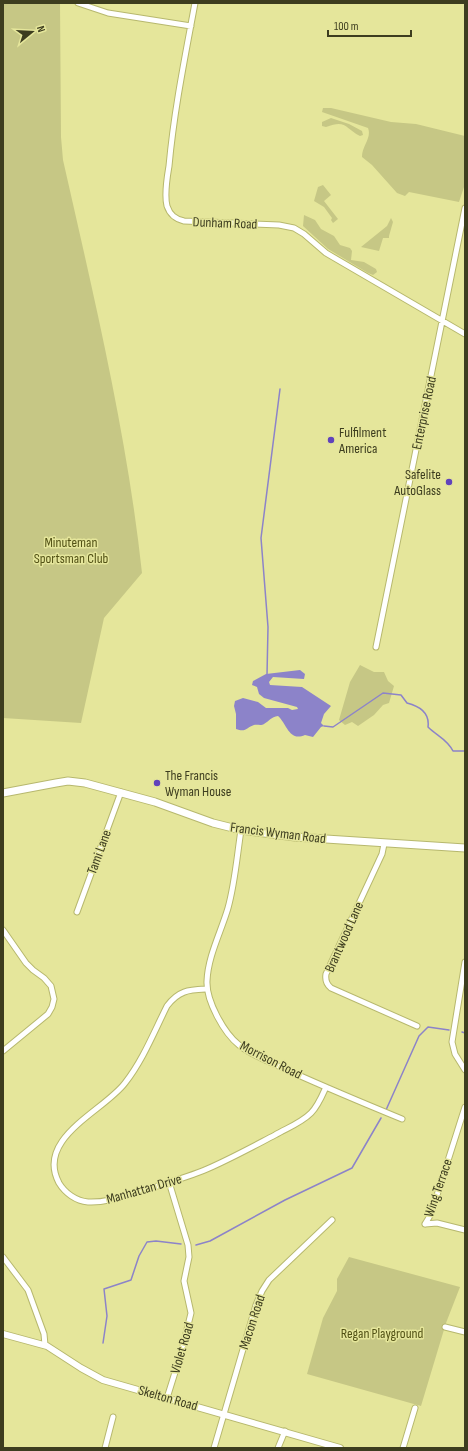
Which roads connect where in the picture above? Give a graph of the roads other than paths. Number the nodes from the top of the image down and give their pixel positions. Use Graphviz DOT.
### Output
graph roads {
  1 [pos="78,3"];
  2 [pos="195,3"];
  3 [pos="191,26"];
  4 [pos="465,208"];
  5 [pos="443,321"];
  6 [pos="465,334"];
  7 [pos="376,647"];
  8 [pos="121,792"];
  9 [pos="3,793"];
  10 [pos="241,830"];
  11 [pos="384,844"];
  12 [pos="465,848"];
  13 [pos="77,912"];
  14 [pos="3,930"];
  15 [pos="465,962"];
  16 [pos="207,989"];
  17 [pos="417,1026"];
  18 [pos="3,1051"];
  19 [pos="465,1070"];
  20 [pos="326,1087"];
  21 [pos="465,1107"];
  22 [pos="402,1119"];
  23 [pos="169,1182"];
  24 [pos="332,1220"];
  25 [pos="465,1230"];
  26 [pos="3,1258"];
  27 [pos="445,1327"];
  28 [pos="465,1332"];
  29 [pos="3,1334"];
  30 [pos="45,1345"];
  31 [pos="167,1398"];
  32 [pos="415,1408"];
  33 [pos="224,1414"];
  34 [pos="114,1417"];
  35 [pos="285,1431"];
  36 [pos="105,1448"];
  37 [pos="214,1448"];
  38 [pos="278,1448"];
  39 [pos="340,1448"];
  40 [pos="403,1448"];
  1 -- 3 [label="street"];
  2 -- 3 [label="street, Dunham Road"];
  3 -- 5 [label="street, Dunham Road"];
  4 -- 5 [label="street, Enterprise Road"];
  5 -- 6 [label="street, Dunham Road"];
  5 -- 7 [label="street, Enterprise Road"];
  8 -- 9 [label="main road, Francis Wyman Road"];
  8 -- 10 [label="main road, Francis Wyman Road"];
  8 -- 13 [label="street, Tami Lane"];
  10 -- 11 [label="main road, Francis Wyman Road"];
  10 -- 16 [label="street, Morrison Road"];
  11 -- 12 [label="main road, Francis Wyman Road"];
  11 -- 17 [label="street, Brantwood Lane"];
  14 -- 18 [label="street"];
  15 -- 19 [label="street"];
  16 -- 20 [label="street, Morrison Road"];
  16 -- 23 [label="street, Manhattan Drive"];
  20 -- 22 [label="street, Morrison Road"];
  20 -- 23 [label="street, Manhattan Drive"];
  21 -- 25 [label="street, Wing Terrace"];
  23 -- 31 [label="street, Violet Road"];
  24 -- 33 [label="street, Macon Road"];
  26 -- 30 [label="street"];
  27 -- 28 [label="street"];
  29 -- 30 [label="street, Skelton Road"];
  30 -- 31 [label="street, Skelton Road"];
  31 -- 33 [label="street, Skelton Road"];
  32 -- 40 [label="street"];
  33 -- 35 [label="street, Skelton Road"];
  33 -- 37 [label="street, Macon Road"];
  34 -- 36 [label="street"];
  35 -- 38 [label="street"];
  35 -- 39 [label="street, Skelton Road"];
}
